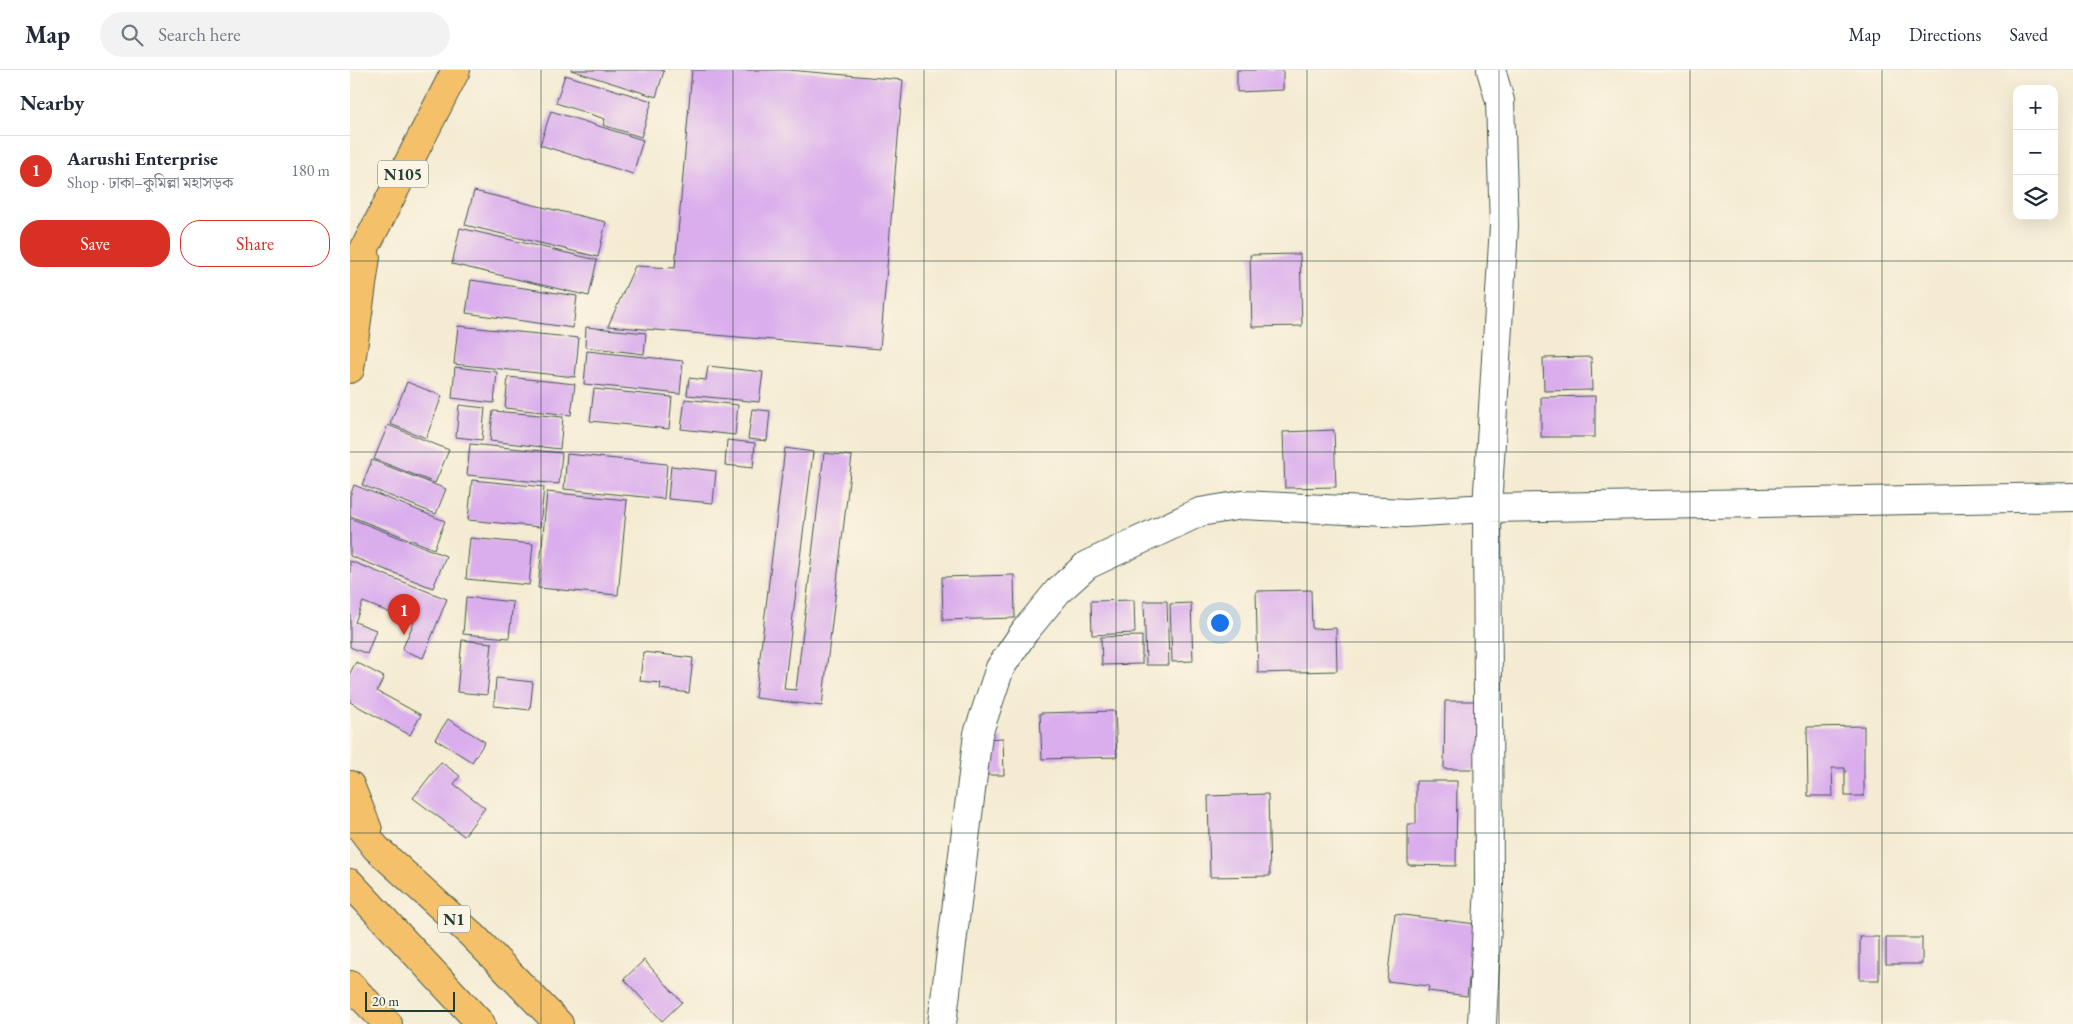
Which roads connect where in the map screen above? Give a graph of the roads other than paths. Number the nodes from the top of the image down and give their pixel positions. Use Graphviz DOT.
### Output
graph roads {
  1 [pos="456,70"];
  2 [pos="1491,70"];
  3 [pos="368,244"];
  4 [pos="350,277"];
  5 [pos="350,369"];
  6 [pos="2073,497"];
  7 [pos="1487,508"];
  8 [pos="350,786"];
  9 [pos="350,814"];
  10 [pos="376,848"];
  11 [pos="350,883"];
  12 [pos="350,985"];
  13 [pos="388,1024"];
  14 [pos="481,1024"];
  15 [pos="559,1024"];
  16 [pos="942,1024"];
  17 [pos="1482,1024"];
  1 -- 3 [label="highway, N105"];
  2 -- 7 [label="street"];
  3 -- 4 [label="highway, N105"];
  3 -- 5 [label="highway"];
  6 -- 7 [label="street"];
  7 -- 16 [label="street"];
  7 -- 17 [label="street"];
  8 -- 10 [label="highway"];
  9 -- 10 [label="highway, N1"];
  10 -- 15 [label="highway, N1"];
  11 -- 14 [label="highway"];
  12 -- 13 [label="highway"];
}
